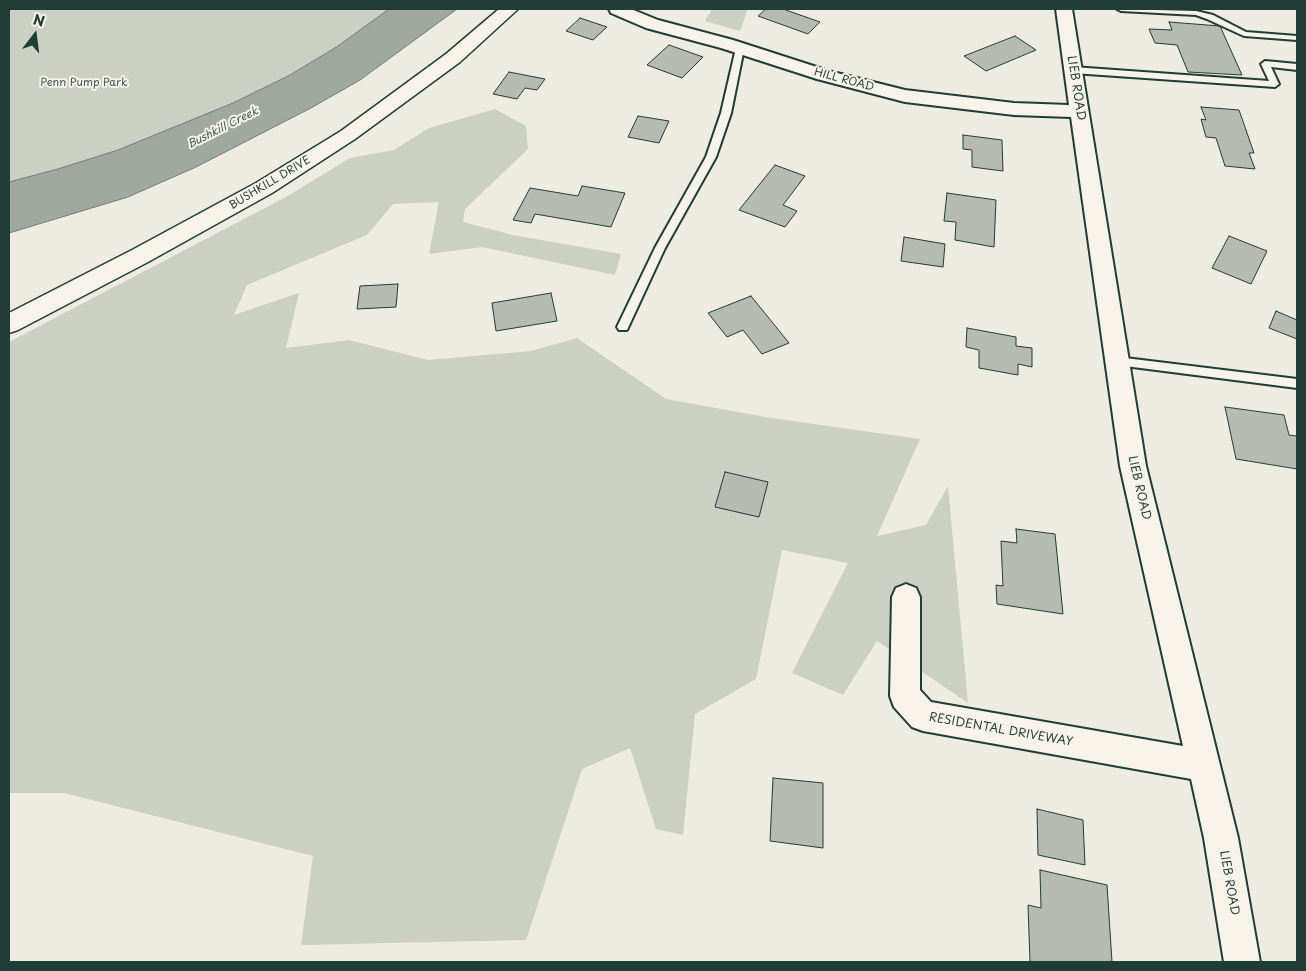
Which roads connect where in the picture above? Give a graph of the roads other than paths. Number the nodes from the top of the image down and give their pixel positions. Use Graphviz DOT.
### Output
graph roads {
  1 [pos="509,9"];
  2 [pos="617,9"];
  3 [pos="1064,9"];
  4 [pos="1121,9"];
  5 [pos="1297,38"];
  6 [pos="740,48"];
  7 [pos="1297,67"];
  8 [pos="1073,70"];
  9 [pos="1079,111"];
  10 [pos="9,324"];
  11 [pos="623,327"];
  12 [pos="1117,361"];
  13 [pos="1297,384"];
  14 [pos="906,597"];
  15 [pos="1204,765"];
  16 [pos="1242,962"];
  1 -- 10 [label="main road, BUSHKILL DRIVE"];
  2 -- 6 [label="street, HILL ROAD"];
  3 -- 8 [label="street, LIEB ROAD"];
  4 -- 5 [label="lane"];
  6 -- 9 [label="street, HILL ROAD"];
  6 -- 11 [label="lane"];
  7 -- 8 [label="lane"];
  8 -- 9 [label="street, LIEB ROAD"];
  9 -- 12 [label="street, LIEB ROAD"];
  12 -- 13 [label="lane"];
  12 -- 15 [label="street, LIEB ROAD"];
  14 -- 15 [label="street, RESIDENTAL DRIVEWAY"];
  15 -- 16 [label="street, LIEB ROAD"];
}
